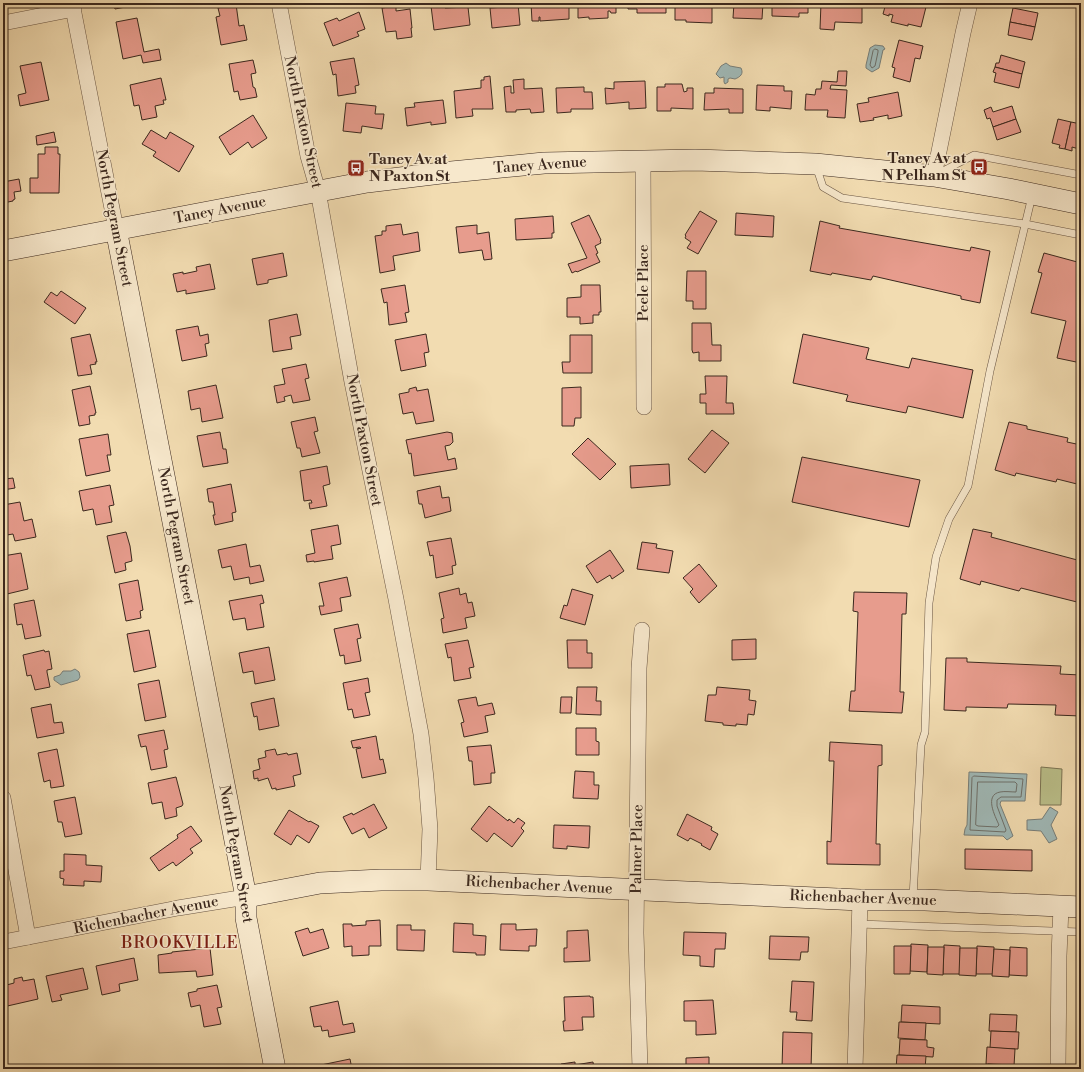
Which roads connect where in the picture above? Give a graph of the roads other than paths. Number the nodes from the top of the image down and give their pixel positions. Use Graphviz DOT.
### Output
graph roads {
  1 [pos="279,3"];
  2 [pos="970,3"];
  3 [pos="73,6"];
  4 [pos="3,22"];
  5 [pos="642,160"];
  6 [pos="815,164"];
  7 [pos="1081,175"];
  8 [pos="934,176"];
  9 [pos="318,191"];
  10 [pos="1032,194"];
  11 [pos="1081,204"];
  12 [pos="1025,224"];
  13 [pos="116,229"];
  14 [pos="1081,235"];
  15 [pos="3,251"];
  16 [pos="644,407"];
  17 [pos="642,630"];
  18 [pos="3,798"];
  19 [pos="428,880"];
  20 [pos="636,890"];
  21 [pos="246,897"];
  22 [pos="860,900"];
  23 [pos="913,900"];
  24 [pos="1071,907"];
  25 [pos="859,924"];
  26 [pos="1060,931"];
  27 [pos="1081,932"];
  28 [pos="28,936"];
  29 [pos="3,942"];
  30 [pos="275,1069"];
  31 [pos="640,1069"];
  32 [pos="855,1069"];
  33 [pos="1058,1069"];
  1 -- 9 [label="street, North Paxton Street"];
  2 -- 8 [label="street"];
  3 -- 4 [label="street"];
  3 -- 13 [label="street, North Pegram Street"];
  5 -- 6 [label="street, Taney Avenue"];
  5 -- 9 [label="street, Taney Avenue"];
  5 -- 16 [label="street, Peele Place"];
  6 -- 8 [label="street, Taney Avenue"];
  6 -- 12 [label="lane"];
  7 -- 8 [label="lane"];
  8 -- 10 [label="street, Taney Avenue"];
  9 -- 13 [label="street, Taney Avenue"];
  9 -- 19 [label="street, North Paxton Street"];
  10 -- 11 [label="street, Taney Avenue"];
  10 -- 12 [label="lane"];
  12 -- 14 [label="lane"];
  12 -- 23 [label="lane"];
  13 -- 15 [label="street, Taney Avenue"];
  13 -- 21 [label="street, North Pegram Street"];
  17 -- 20 [label="street, Palmer Place"];
  18 -- 28 [label="street"];
  19 -- 20 [label="street, Richenbacher Avenue"];
  19 -- 21 [label="street, Richenbacher Avenue"];
  20 -- 22 [label="street, Richenbacher Avenue"];
  20 -- 31 [label="street, Palmer Place"];
  21 -- 28 [label="street, Richenbacher Avenue"];
  21 -- 30 [label="street, North Pegram Street"];
  22 -- 23 [label="street, Richenbacher Avenue"];
  22 -- 25 [label="street"];
  23 -- 24 [label="street, Richenbacher Avenue"];
  24 -- 26 [label="street"];
  25 -- 26 [label="lane"];
  25 -- 32 [label="street"];
  26 -- 27 [label="lane"];
  26 -- 33 [label="street"];
  28 -- 29 [label="street, Richenbacher Avenue"];
}
